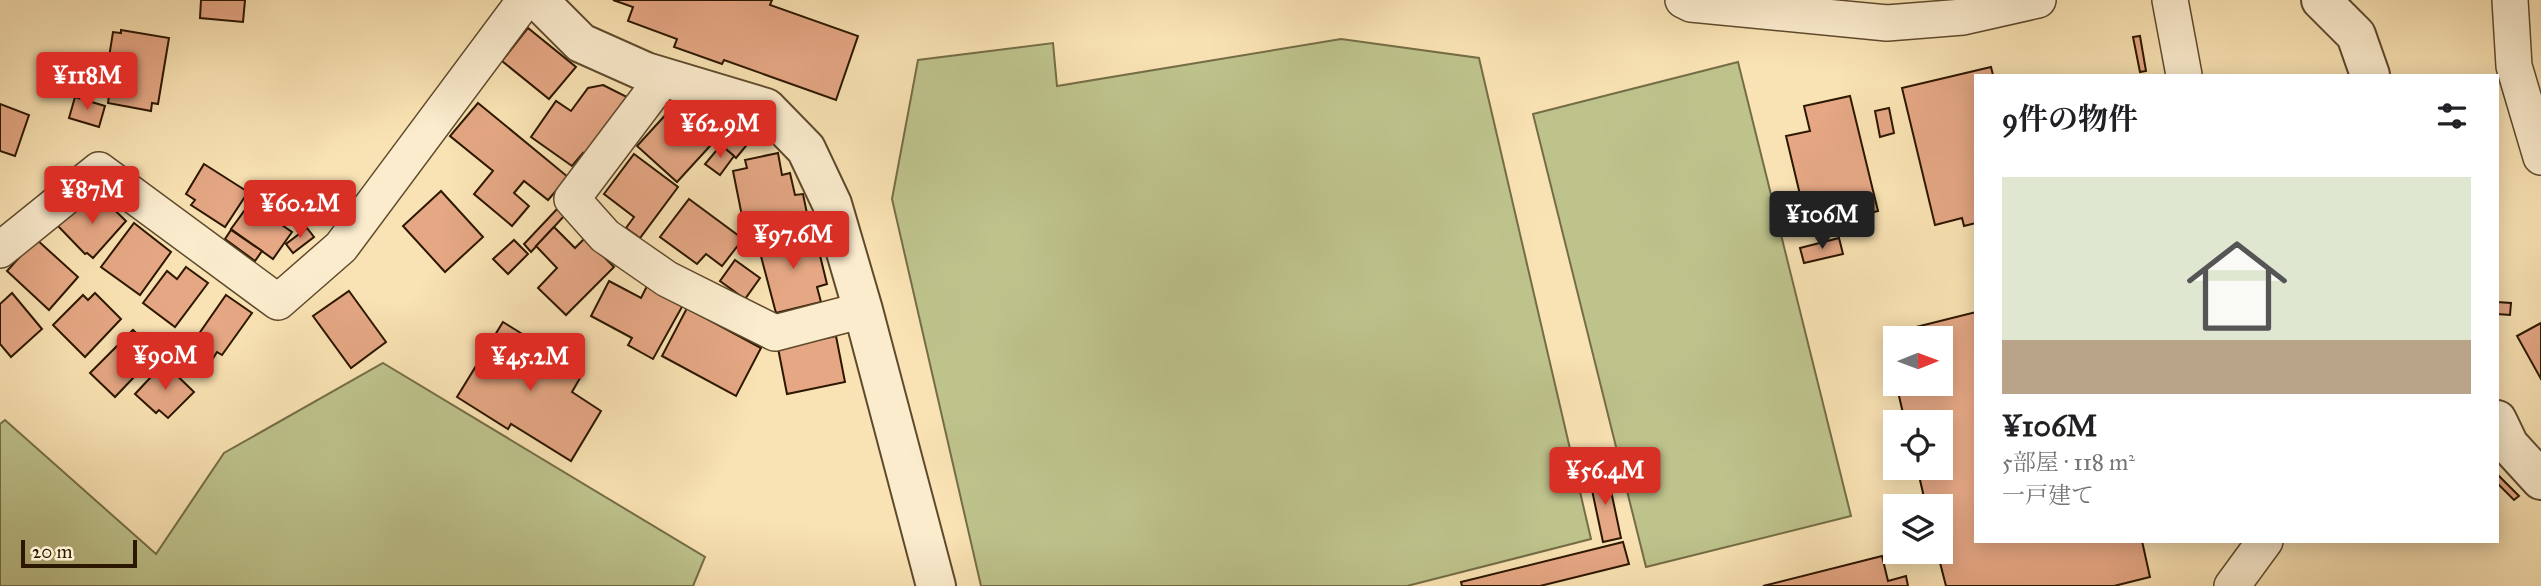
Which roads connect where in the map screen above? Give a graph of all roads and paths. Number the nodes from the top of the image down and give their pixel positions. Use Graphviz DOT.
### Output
graph roads {
  1 [pos="525,0"];
  2 [pos="538,0"];
  3 [pos="1682,0"];
  4 [pos="2038,0"];
  5 [pos="2170,0"];
  6 [pos="2321,0"];
  7 [pos="2510,0"];
  8 [pos="2184,74"];
  9 [pos="2370,74"];
  10 [pos="664,77"];
  11 [pos="2541,157"];
  12 [pos="0,250"];
  13 [pos="863,310"];
  14 [pos="2499,424"];
  15 [pos="2541,481"];
  16 [pos="2264,543"];
  17 [pos="936,586"];
  18 [pos="2232,586"];
  1 -- 12 [label="street"];
  2 -- 10 [label="street"];
  3 -- 4 [label="street"];
  5 -- 8 [label="street"];
  6 -- 9 [label="street"];
  7 -- 11 [label="street"];
  10 -- 13 [label="street"];
  10 -- 13 [label="street"];
  13 -- 17 [label="street"];
  14 -- 15 [label="street"];
  16 -- 18 [label="street"];
}
